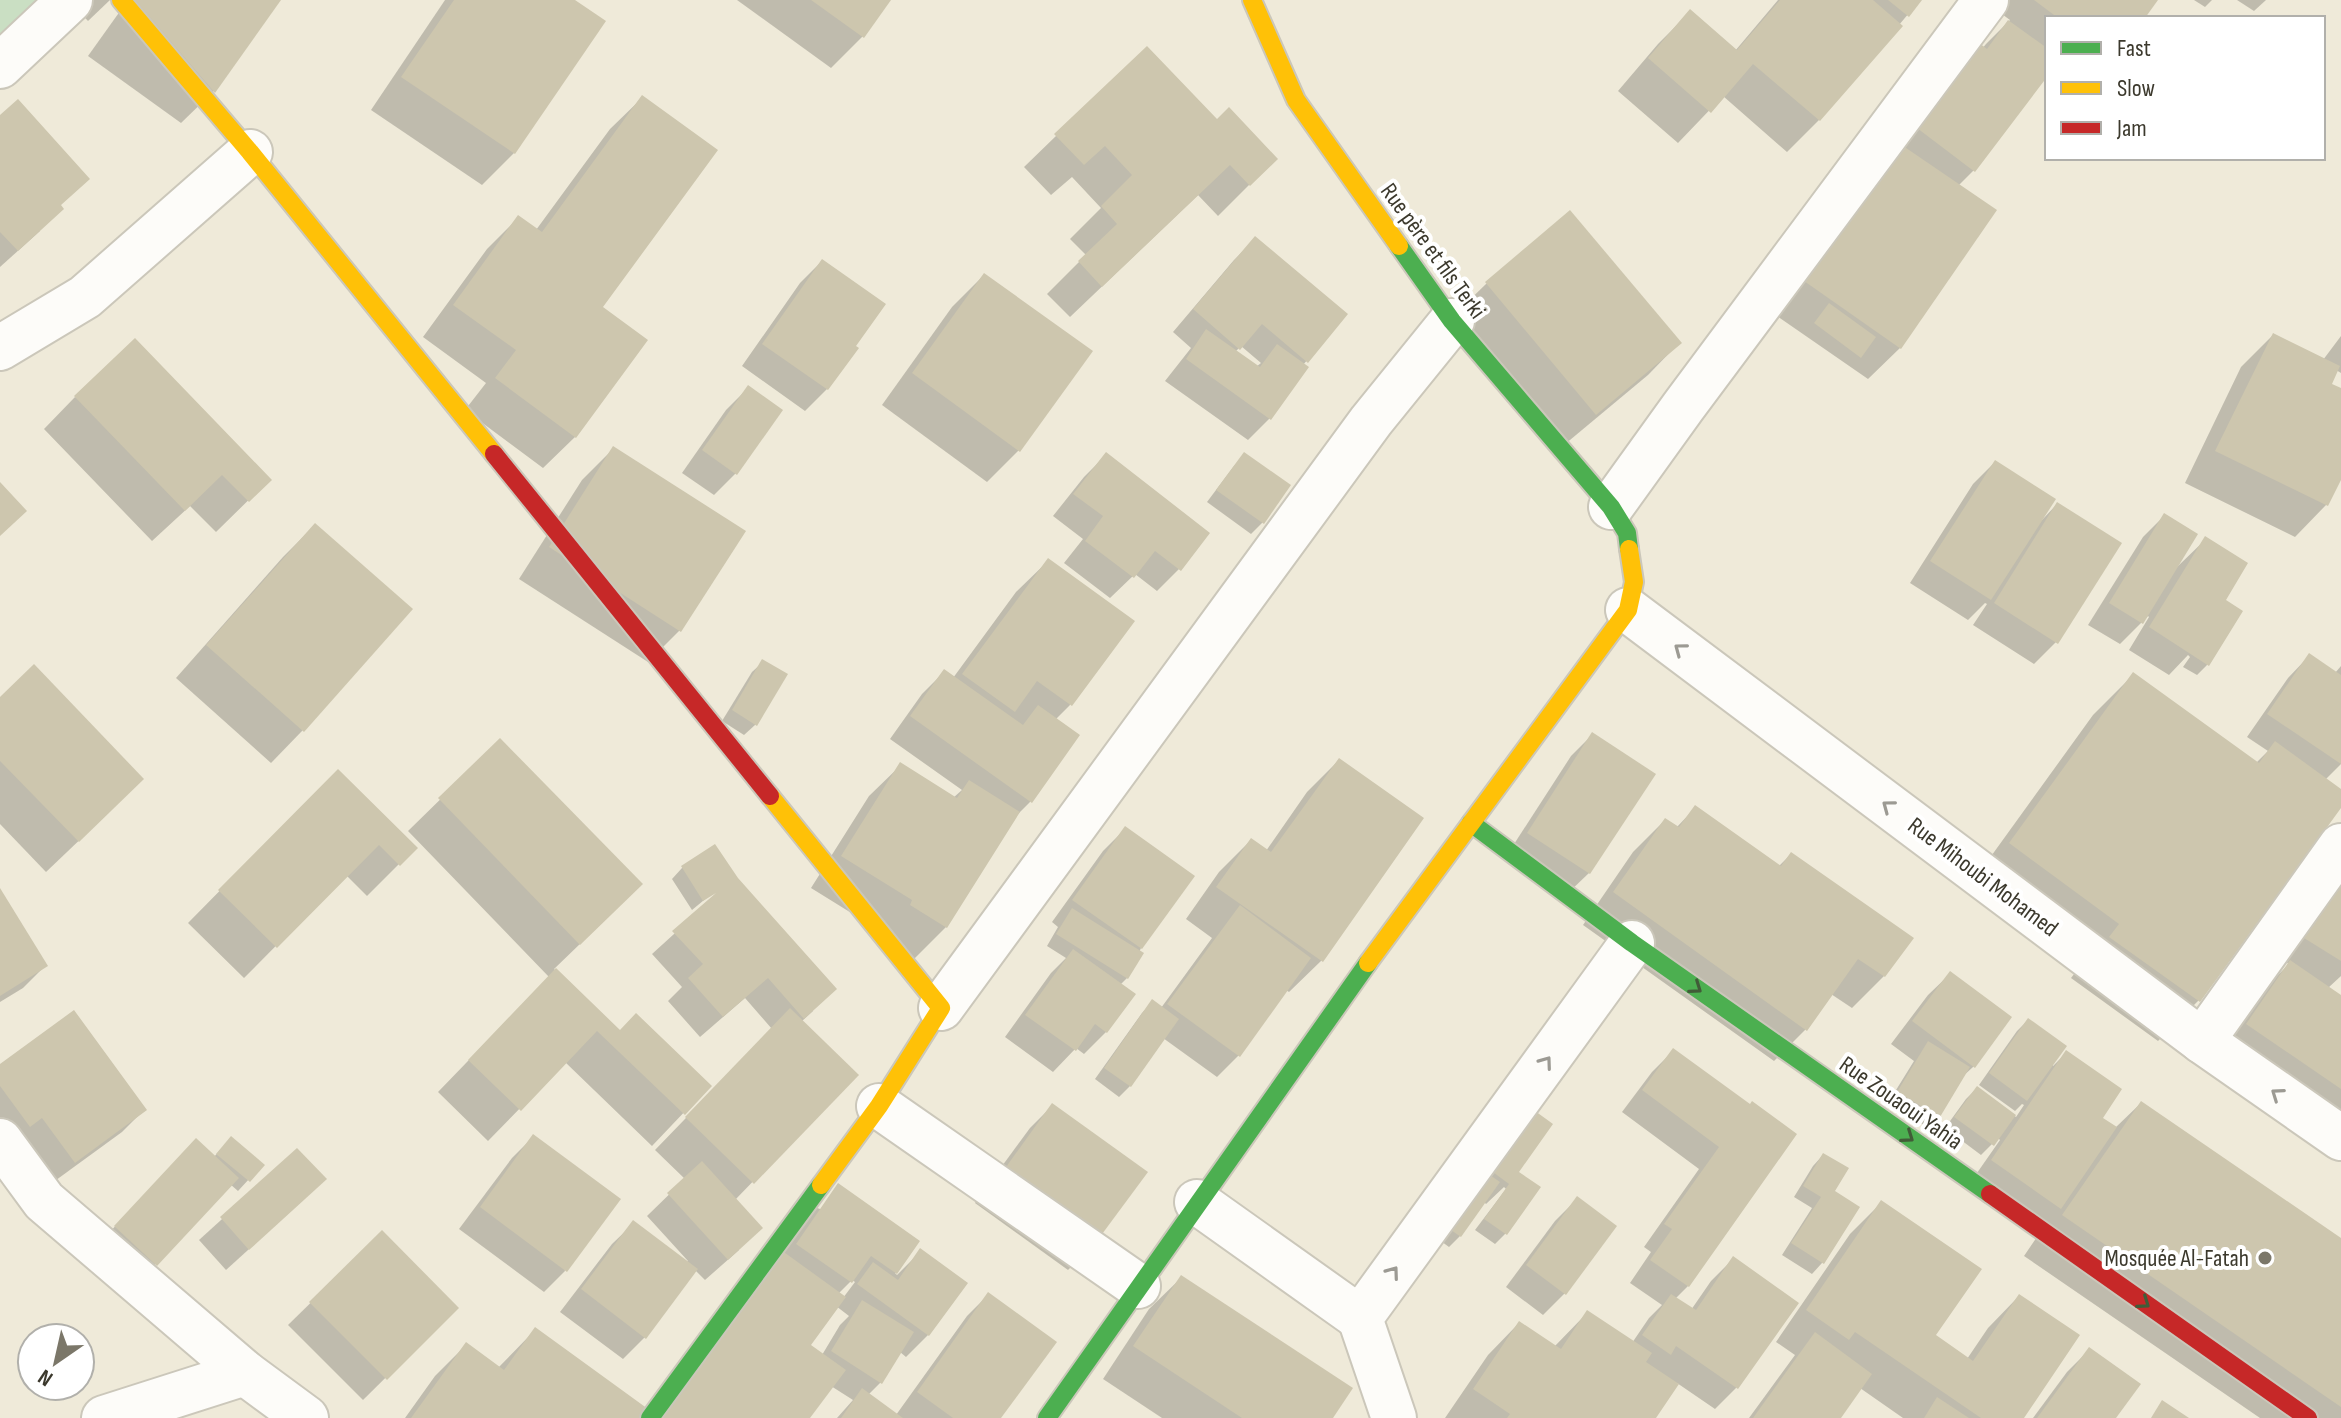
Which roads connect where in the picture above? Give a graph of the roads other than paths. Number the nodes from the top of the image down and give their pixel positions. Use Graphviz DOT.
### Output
graph roads {
  1 [pos="70,0"];
  2 [pos="121,0"];
  3 [pos="1252,0"];
  4 [pos="1986,0"];
  5 [pos="0,66"];
  6 [pos="250,152"];
  7 [pos="1452,321"];
  8 [pos="0,348"];
  9 [pos="1611,507"];
  10 [pos="1628,610"];
  11 [pos="1471,823"];
  12 [pos="2341,846"];
  13 [pos="1632,943"];
  14 [pos="941,1008"];
  15 [pos="2202,1041"];
  16 [pos="879,1106"];
  17 [pos="2341,1138"];
  18 [pos="0,1141"];
  19 [pos="1197,1202"];
  20 [pos="1138,1286"];
  21 [pos="1360,1318"];
  22 [pos="245,1373"];
  23 [pos="1061,1413"];
  24 [pos="104,1418"];
  25 [pos="306,1418"];
  26 [pos="650,1418"];
  27 [pos="1394,1418"];
  28 [pos="2308,1418"];
  1 -- 5 [label="street"];
  2 -- 6 [label="street"];
  3 -- 7 [label="street, Rue père et fils Terki"];
  4 -- 9 [label="street"];
  6 -- 8 [label="street"];
  6 -- 14 [label="street"];
  7 -- 9 [label="street, Rue père et fils Terki"];
  7 -- 14 [label="street"];
  9 -- 10 [label="street, Rue père et fils Terki"];
  10 -- 11 [label="street"];
  15 -- 10 [label="street, Rue Mihoubi Mohamed, one-way"];
  11 -- 13 [label="street, Rue Zouaoui Yahia"];
  11 -- 19 [label="street"];
  12 -- 15 [label="street"];
  21 -- 13 [label="street, one-way"];
  13 -- 28 [label="street, Rue Zouaoui Yahia, one-way"];
  14 -- 16 [label="street"];
  17 -- 15 [label="street, Rue Mihoubi Mohamed, one-way"];
  16 -- 20 [label="street"];
  16 -- 26 [label="street"];
  18 -- 22 [label="street"];
  19 -- 20 [label="street"];
  19 -- 21 [label="street"];
  20 -- 23 [label="street"];
  21 -- 27 [label="street"];
  22 -- 24 [label="street"];
  22 -- 25 [label="street"];
}
